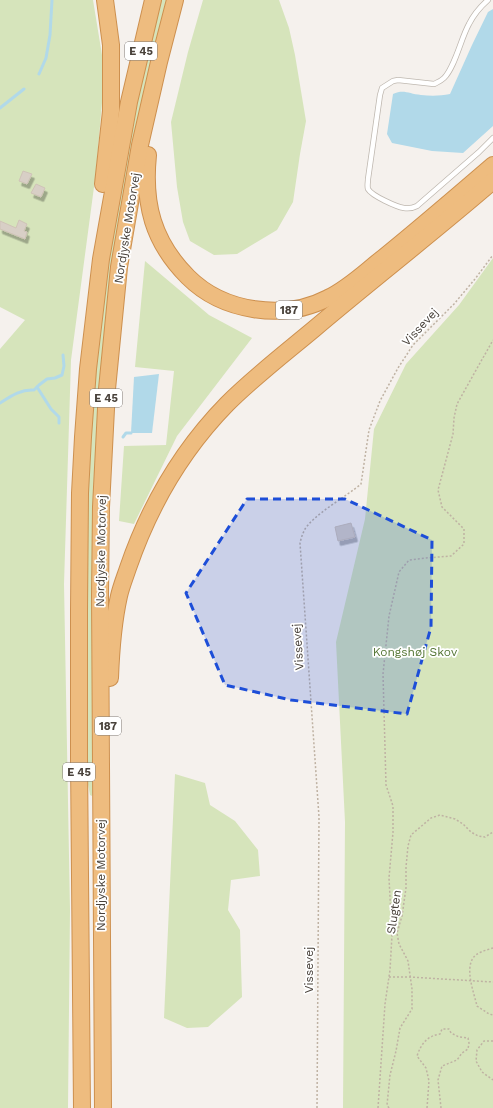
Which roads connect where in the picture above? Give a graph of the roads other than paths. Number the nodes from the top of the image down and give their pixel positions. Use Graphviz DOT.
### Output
graph roads {
  1 [pos="105,0"];
  2 [pos="153,0"];
  3 [pos="175,0"];
  4 [pos="185,0"];
  5 [pos="488,0"];
  6 [pos="493,138"];
  7 [pos="493,165"];
  8 [pos="493,181"];
  9 [pos="83,436"];
  10 [pos="101,857"];
  11 [pos="82,1108"];
  12 [pos="103,1108"];
  1 -- 9 [label="highway"];
  2 -- 9 [label="highway, Nordjyske Motorvej / E 45"];
  3 -- 10 [label="highway, Nordjyske Motorvej / E 45"];
  4 -- 7 [label="highway, 187"];
  5 -- 6 [label="lane"];
  8 -- 10 [label="highway, 187"];
  9 -- 11 [label="highway, Nordjyske Motorvej / E 45"];
  10 -- 12 [label="highway, Nordjyske Motorvej / E 45"];
}
